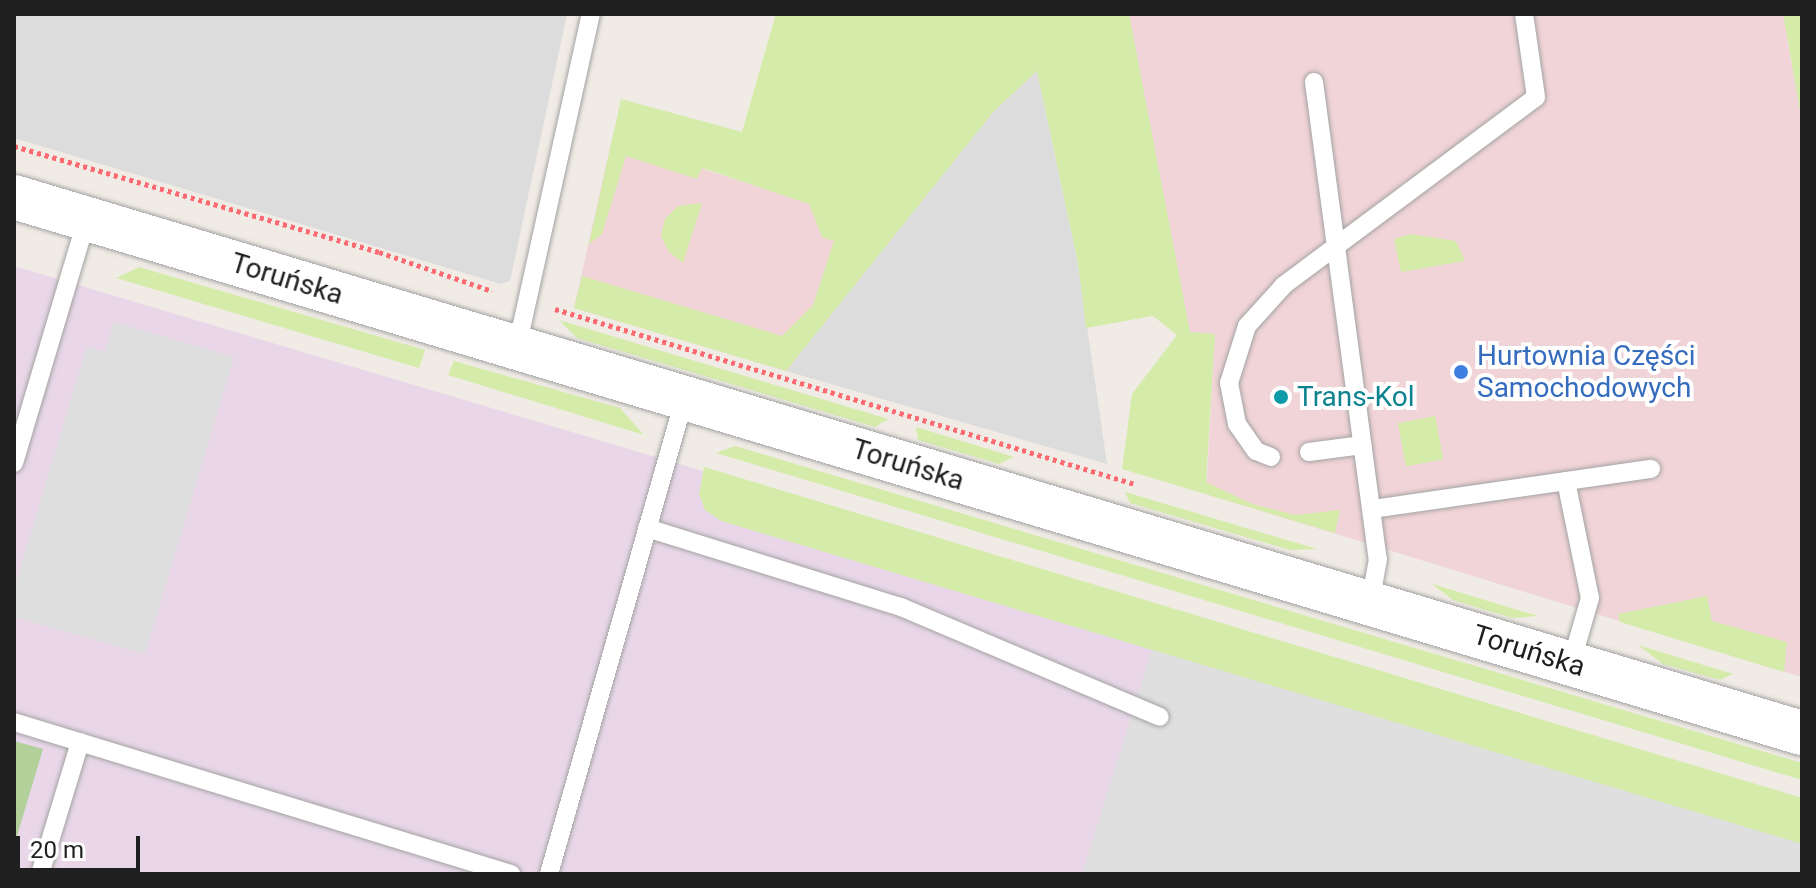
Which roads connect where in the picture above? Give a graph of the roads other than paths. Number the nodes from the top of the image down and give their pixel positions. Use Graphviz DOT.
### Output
graph roads {
  1 [pos="591,14"];
  2 [pos="1524,14"];
  3 [pos="1314,82"];
  4 [pos="14,197"];
  5 [pos="87,218"];
  6 [pos="1337,244"];
  7 [pos="517,347"];
  8 [pos="685,398"];
  9 [pos="17,442"];
  10 [pos="1363,445"];
  11 [pos="1309,452"];
  12 [pos="1271,457"];
  13 [pos="14,463"];
  14 [pos="1651,469"];
  15 [pos="1566,481"];
  16 [pos="1372,509"];
  17 [pos="647,528"];
  18 [pos="1370,603"];
  19 [pos="1571,664"];
  20 [pos="1160,717"];
  21 [pos="14,722"];
  22 [pos="1802,733"];
  23 [pos="80,742"];
  24 [pos="40,874"];
  25 [pos="511,874"];
  26 [pos="549,874"];
  1 -- 7 [label="lane"];
  2 -- 6 [label="lane"];
  3 -- 6 [label="lane"];
  4 -- 5 [label="street, Toruńska"];
  5 -- 7 [label="street, Toruńska"];
  5 -- 9 [label="lane"];
  6 -- 10 [label="lane"];
  6 -- 12 [label="lane"];
  7 -- 8 [label="street, Toruńska"];
  8 -- 17 [label="lane"];
  8 -- 18 [label="street, Toruńska"];
  9 -- 13 [label="lane"];
  10 -- 11 [label="lane"];
  10 -- 16 [label="lane"];
  14 -- 15 [label="lane"];
  15 -- 16 [label="lane"];
  15 -- 19 [label="lane"];
  16 -- 18 [label="lane"];
  17 -- 20 [label="lane"];
  17 -- 26 [label="lane"];
  18 -- 19 [label="street, Toruńska"];
  19 -- 22 [label="street, Toruńska"];
  21 -- 23 [label="lane"];
  23 -- 24 [label="lane"];
  23 -- 25 [label="lane"];
}
